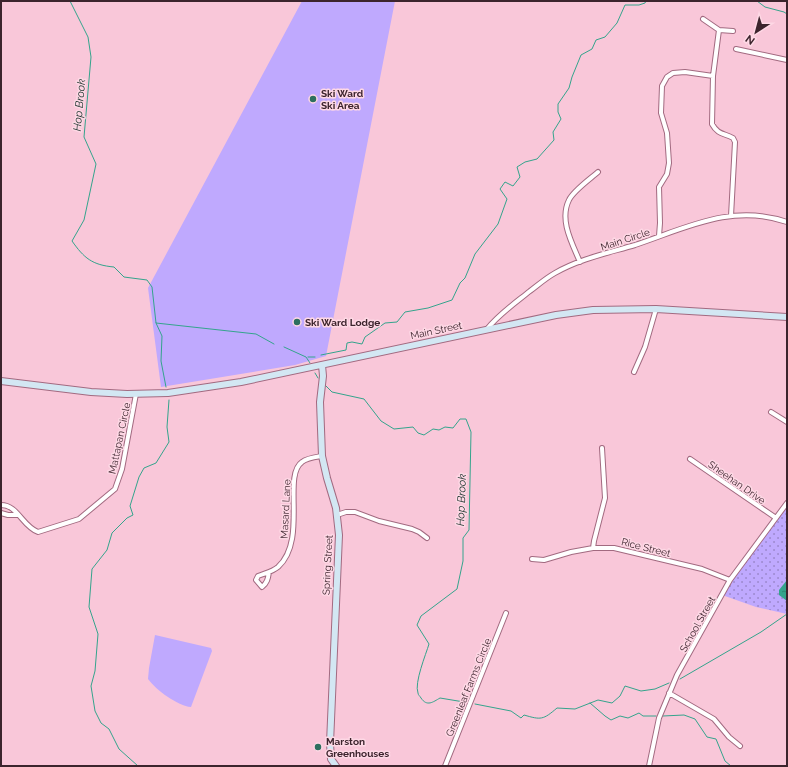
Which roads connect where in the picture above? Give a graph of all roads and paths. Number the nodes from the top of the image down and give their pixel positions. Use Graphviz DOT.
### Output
graph roads {
  1 [pos="703,19"];
  2 [pos="719,30"];
  3 [pos="733,31"];
  4 [pos="736,49"];
  5 [pos="787,60"];
  6 [pos="713,76"];
  7 [pos="598,172"];
  8 [pos="730,216"];
  9 [pos="787,222"];
  10 [pos="659,236"];
  11 [pos="580,262"];
  12 [pos="656,309"];
  13 [pos="787,316"];
  14 [pos="487,329"];
  15 [pos="322,365"];
  16 [pos="634,372"];
  17 [pos="1,381"];
  18 [pos="136,394"];
  19 [pos="771,412"];
  20 [pos="787,422"];
  21 [pos="602,448"];
  22 [pos="322,456"];
  23 [pos="690,460"];
  24 [pos="787,503"];
  25 [pos="1,505"];
  26 [pos="1,513"];
  27 [pos="18,515"];
  28 [pos="337,515"];
  29 [pos="776,518"];
  30 [pos="427,538"];
  31 [pos="593,548"];
  32 [pos="532,559"];
  33 [pos="269,572"];
  34 [pos="730,580"];
  35 [pos="506,613"];
  36 [pos="669,693"];
  37 [pos="740,746"];
  38 [pos="336,766"];
  39 [pos="445,766"];
  40 [pos="649,766"];
  1 -- 2 [label="street"];
  2 -- 3 [label="street"];
  2 -- 6 [label="street"];
  4 -- 5 [label="street"];
  6 -- 8 [label="street"];
  6 -- 10 [label="street"];
  7 -- 11 [label="street"];
  8 -- 9 [label="street, Main Circle"];
  8 -- 10 [label="street, Main Circle"];
  10 -- 11 [label="street, Main Circle"];
  11 -- 14 [label="street, Main Circle"];
  12 -- 13 [label="main road, Main Street"];
  12 -- 14 [label="main road, Main Street"];
  12 -- 16 [label="street"];
  14 -- 15 [label="main road, Main Street"];
  15 -- 18 [label="main road, Main Street"];
  15 -- 22 [label="main road, Spring Street"];
  17 -- 18 [label="main road, Main Street"];
  18 -- 27 [label="street, Mattapan Circle"];
  19 -- 20 [label="street"];
  21 -- 31 [label="street"];
  22 -- 28 [label="main road, Spring Street"];
  22 -- 33 [label="street, Masard Lane"];
  23 -- 29 [label="street, Sheehan Drive"];
  24 -- 29 [label="street, School Street"];
  25 -- 27 [label="street, Mattapan Circle"];
  26 -- 27 [label="street"];
  28 -- 30 [label="street"];
  28 -- 38 [label="main road, Spring Street"];
  29 -- 34 [label="street, School Street"];
  31 -- 32 [label="street, Rice Street"];
  31 -- 34 [label="street, Rice Street"];
  34 -- 36 [label="street, School Street"];
  35 -- 39 [label="street, Greenleaf Farms Circle"];
  36 -- 37 [label="street"];
  36 -- 40 [label="street, School Street"];
}
